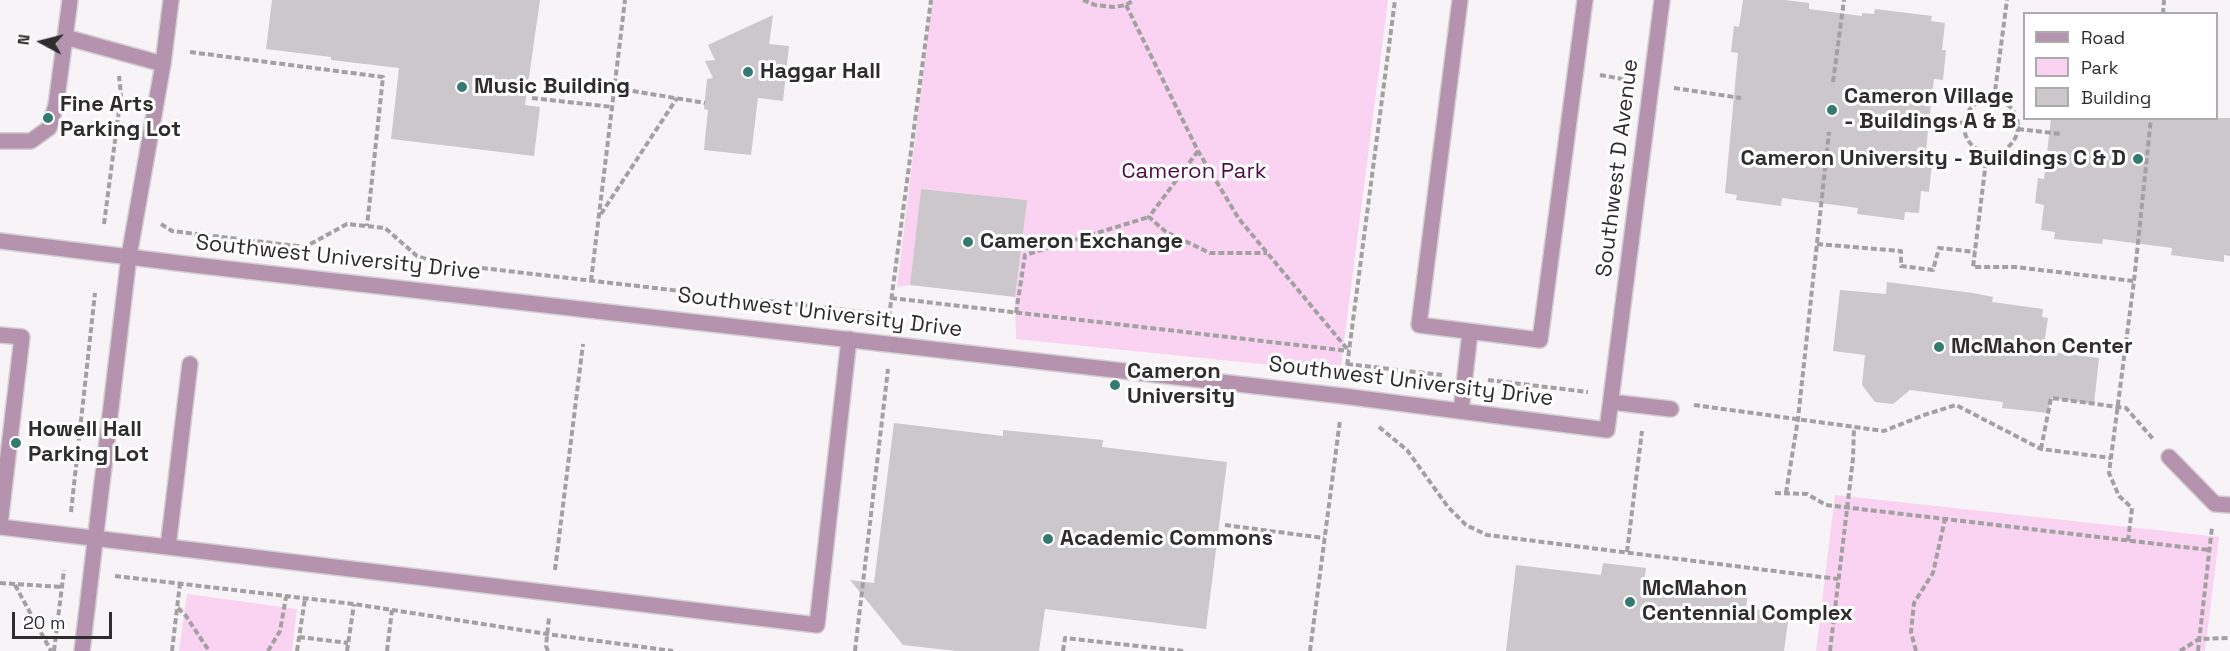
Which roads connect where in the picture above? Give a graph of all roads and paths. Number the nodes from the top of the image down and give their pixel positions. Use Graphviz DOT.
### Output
graph roads {
  1 [pos="70,0"];
  2 [pos="171,0"];
  3 [pos="625,0"];
  4 [pos="1083,0"];
  5 [pos="1134,0"];
  6 [pos="1395,0"];
  7 [pos="1460,0"];
  8 [pos="1585,0"];
  9 [pos="1662,0"];
  10 [pos="1844,0"];
  11 [pos="2007,0"];
  12 [pos="1126,5"];
  13 [pos="65,37"];
  14 [pos="180,51"];
  15 [pos="163,64"];
  16 [pos="114,69"];
  17 [pos="1833,82"];
  18 [pos="615,88"];
  19 [pos="532,98"];
  20 [pos="677,98"];
  21 [pos="1994,99"];
  22 [pos="705,103"];
  23 [pos="613,107"];
  24 [pos="1924,118"];
  25 [pos="2151,120"];
  26 [pos="1964,123"];
  27 [pos="2018,129"];
  28 [pos="1829,132"];
  29 [pos="2061,134"];
  30 [pos="0,141"];
  31 [pos="1198,151"];
  32 [pos="1987,153"];
  33 [pos="158,214"];
  34 [pos="599,217"];
  35 [pos="1149,217"];
  36 [pos="105,224"];
  37 [pos="367,226"];
  38 [pos="0,241"];
  39 [pos="1817,244"];
  40 [pos="1975,252"];
  41 [pos="1268,253"];
  42 [pos="129,256"];
  43 [pos="2134,281"];
  44 [pos="591,282"];
  45 [pos="95,293"];
  46 [pos="891,298"];
  47 [pos="1016,313"];
  48 [pos="889,315"];
  49 [pos="1470,332"];
  50 [pos="0,335"];
  51 [pos="849,339"];
  52 [pos="583,344"];
  53 [pos="1349,351"];
  54 [pos="190,364"];
  55 [pos="1347,364"];
  56 [pos="1465,378"];
  57 [pos="1343,396"];
  58 [pos="1610,398"];
  59 [pos="1692,405"];
  60 [pos="1644,406"];
  61 [pos="2117,407"];
  62 [pos="1671,409"];
  63 [pos="1461,411"];
  64 [pos="1798,418"];
  65 [pos="1375,423"];
  66 [pos="1854,427"];
  67 [pos="2041,449"];
  68 [pos="2169,457"];
  69 [pos="2111,458"];
  70 [pos="1775,493"];
  71 [pos="1786,493"];
  72 [pos="2222,504"];
  73 [pos="1847,508"];
  74 [pos="70,516"];
  75 [pos="1945,519"];
  76 [pos="0,525"];
  77 [pos="1225,525"];
  78 [pos="96,538"];
  79 [pos="1324,538"];
  80 [pos="2128,540"];
  81 [pos="168,547"];
  82 [pos="2210,550"];
  83 [pos="1627,552"];
  84 [pos="64,570"];
  85 [pos="110,575"];
  86 [pos="1838,579"];
  87 [pos="0,583"];
  88 [pos="180,583"];
  89 [pos="15,585"];
  90 [pos="62,587"];
  91 [pos="552,592"];
  92 [pos="286,597"];
  93 [pos="305,599"];
  94 [pos="354,604"];
  95 [pos="177,608"];
  96 [pos="392,610"];
  97 [pos="547,634"];
  98 [pos="299,637"];
  99 [pos="2230,638"];
  100 [pos="2199,639"];
  101 [pos="348,643"];
  102 [pos="1133,648"];
  103 [pos="52,651"];
  104 [pos="82,651"];
  105 [pos="172,651"];
  106 [pos="209,651"];
  107 [pos="268,651"];
  108 [pos="297,651"];
  109 [pos="347,651"];
  110 [pos="387,651"];
  111 [pos="548,651"];
  112 [pos="673,651"];
  113 [pos="1063,651"];
  114 [pos="1183,651"];
  115 [pos="1310,651"];
  116 [pos="1830,651"];
  117 [pos="1916,651"];
  118 [pos="2180,651"];
  119 [pos="2198,651"];
  1 -- 13 [label="street"];
  2 -- 15 [label="street"];
  3 -- 18 [label="path"];
  4 -- 12 [label="path"];
  5 -- 12 [label="path"];
  6 -- 53 [label="path"];
  7 -- 49 [label="street"];
  8 -- 49 [label="street"];
  9 -- 58 [label="street, Southwest D Avenue"];
  10 -- 17 [label="path"];
  11 -- 21 [label="path"];
  12 -- 31 [label="path"];
  13 -- 15 [label="street"];
  13 -- 30 [label="street"];
  14 -- 37 [label="path"];
  15 -- 42 [label="street"];
  16 -- 36 [label="path"];
  18 -- 20 [label="path"];
  18 -- 23 [label="path"];
  19 -- 23 [label="path"];
  20 -- 22 [label="path"];
  20 -- 34 [label="path"];
  21 -- 26 [label="path"];
  21 -- 27 [label="path"];
  23 -- 34 [label="path"];
  24 -- 26 [label="path"];
  25 -- 43 [label="path"];
  26 -- 32 [label="path"];
  27 -- 29 [label="path"];
  27 -- 32 [label="path"];
  28 -- 39 [label="path"];
  31 -- 35 [label="path"];
  31 -- 41 [label="path"];
  32 -- 40 [label="path"];
  33 -- 37 [label="path"];
  34 -- 44 [label="path"];
  35 -- 41 [label="path"];
  35 -- 47 [label="path"];
  37 -- 44 [label="path"];
  38 -- 42 [label="street, Southwest University Drive"];
  39 -- 40 [label="path"];
  39 -- 64 [label="path"];
  40 -- 43 [label="path"];
  41 -- 53 [label="path"];
  42 -- 51 [label="street, Southwest University Drive"];
  42 -- 78 [label="street"];
  43 -- 61 [label="path"];
  44 -- 48 [label="path"];
  45 -- 74 [label="path"];
  46 -- 47 [label="path"];
  47 -- 53 [label="path"];
  49 -- 56 [label="street"];
  50 -- 76 [label="street"];
  51 -- 57 [label="street, Southwest University Drive"];
  51 -- 91 [label="street"];
  52 -- 91 [label="path"];
  53 -- 55 [label="path"];
  54 -- 81 [label="street"];
  55 -- 56 [label="path"];
  55 -- 57 [label="path"];
  56 -- 58 [label="path"];
  56 -- 63 [label="street"];
  57 -- 63 [label="street, Southwest University Drive"];
  57 -- 79 [label="path"];
  58 -- 60 [label="street"];
  58 -- 63 [label="street, Southwest University Drive"];
  59 -- 64 [label="path"];
  60 -- 62 [label="street"];
  60 -- 83 [label="path"];
  61 -- 67 [label="path"];
  61 -- 68 [label="path"];
  61 -- 69 [label="path"];
  64 -- 66 [label="path"];
  64 -- 71 [label="path"];
  65 -- 83 [label="path"];
  66 -- 67 [label="path"];
  66 -- 73 [label="path"];
  67 -- 69 [label="path"];
  68 -- 72 [label="street"];
  69 -- 80 [label="path"];
  70 -- 71 [label="path"];
  71 -- 73 [label="path"];
  72 -- 82 [label="path"];
  73 -- 75 [label="path"];
  73 -- 86 [label="path"];
  75 -- 80 [label="path"];
  75 -- 117 [label="path"];
  76 -- 78 [label="street"];
  77 -- 79 [label="path"];
  78 -- 81 [label="street"];
  78 -- 104 [label="street"];
  79 -- 115 [label="path"];
  80 -- 82 [label="path"];
  81 -- 91 [label="street"];
  82 -- 100 [label="path"];
  83 -- 86 [label="path"];
  84 -- 90 [label="path"];
  85 -- 88 [label="path"];
  86 -- 116 [label="path"];
  87 -- 89 [label="path"];
  88 -- 92 [label="path"];
  88 -- 95 [label="path"];
  89 -- 90 [label="path"];
  89 -- 103 [label="path"];
  90 -- 103 [label="path"];
  91 -- 97 [label="path"];
  92 -- 93 [label="path"];
  92 -- 107 [label="path"];
  93 -- 94 [label="path"];
  93 -- 98 [label="path"];
  94 -- 96 [label="path"];
  94 -- 101 [label="path"];
  95 -- 105 [label="path"];
  95 -- 106 [label="path"];
  96 -- 97 [label="path"];
  96 -- 110 [label="path"];
  97 -- 111 [label="path"];
  97 -- 112 [label="path"];
  98 -- 101 [label="path"];
  98 -- 108 [label="path"];
  99 -- 100 [label="path"];
  100 -- 118 [label="path"];
  100 -- 119 [label="path"];
  101 -- 109 [label="path"];
  102 -- 113 [label="path"];
  102 -- 114 [label="path"];
}
